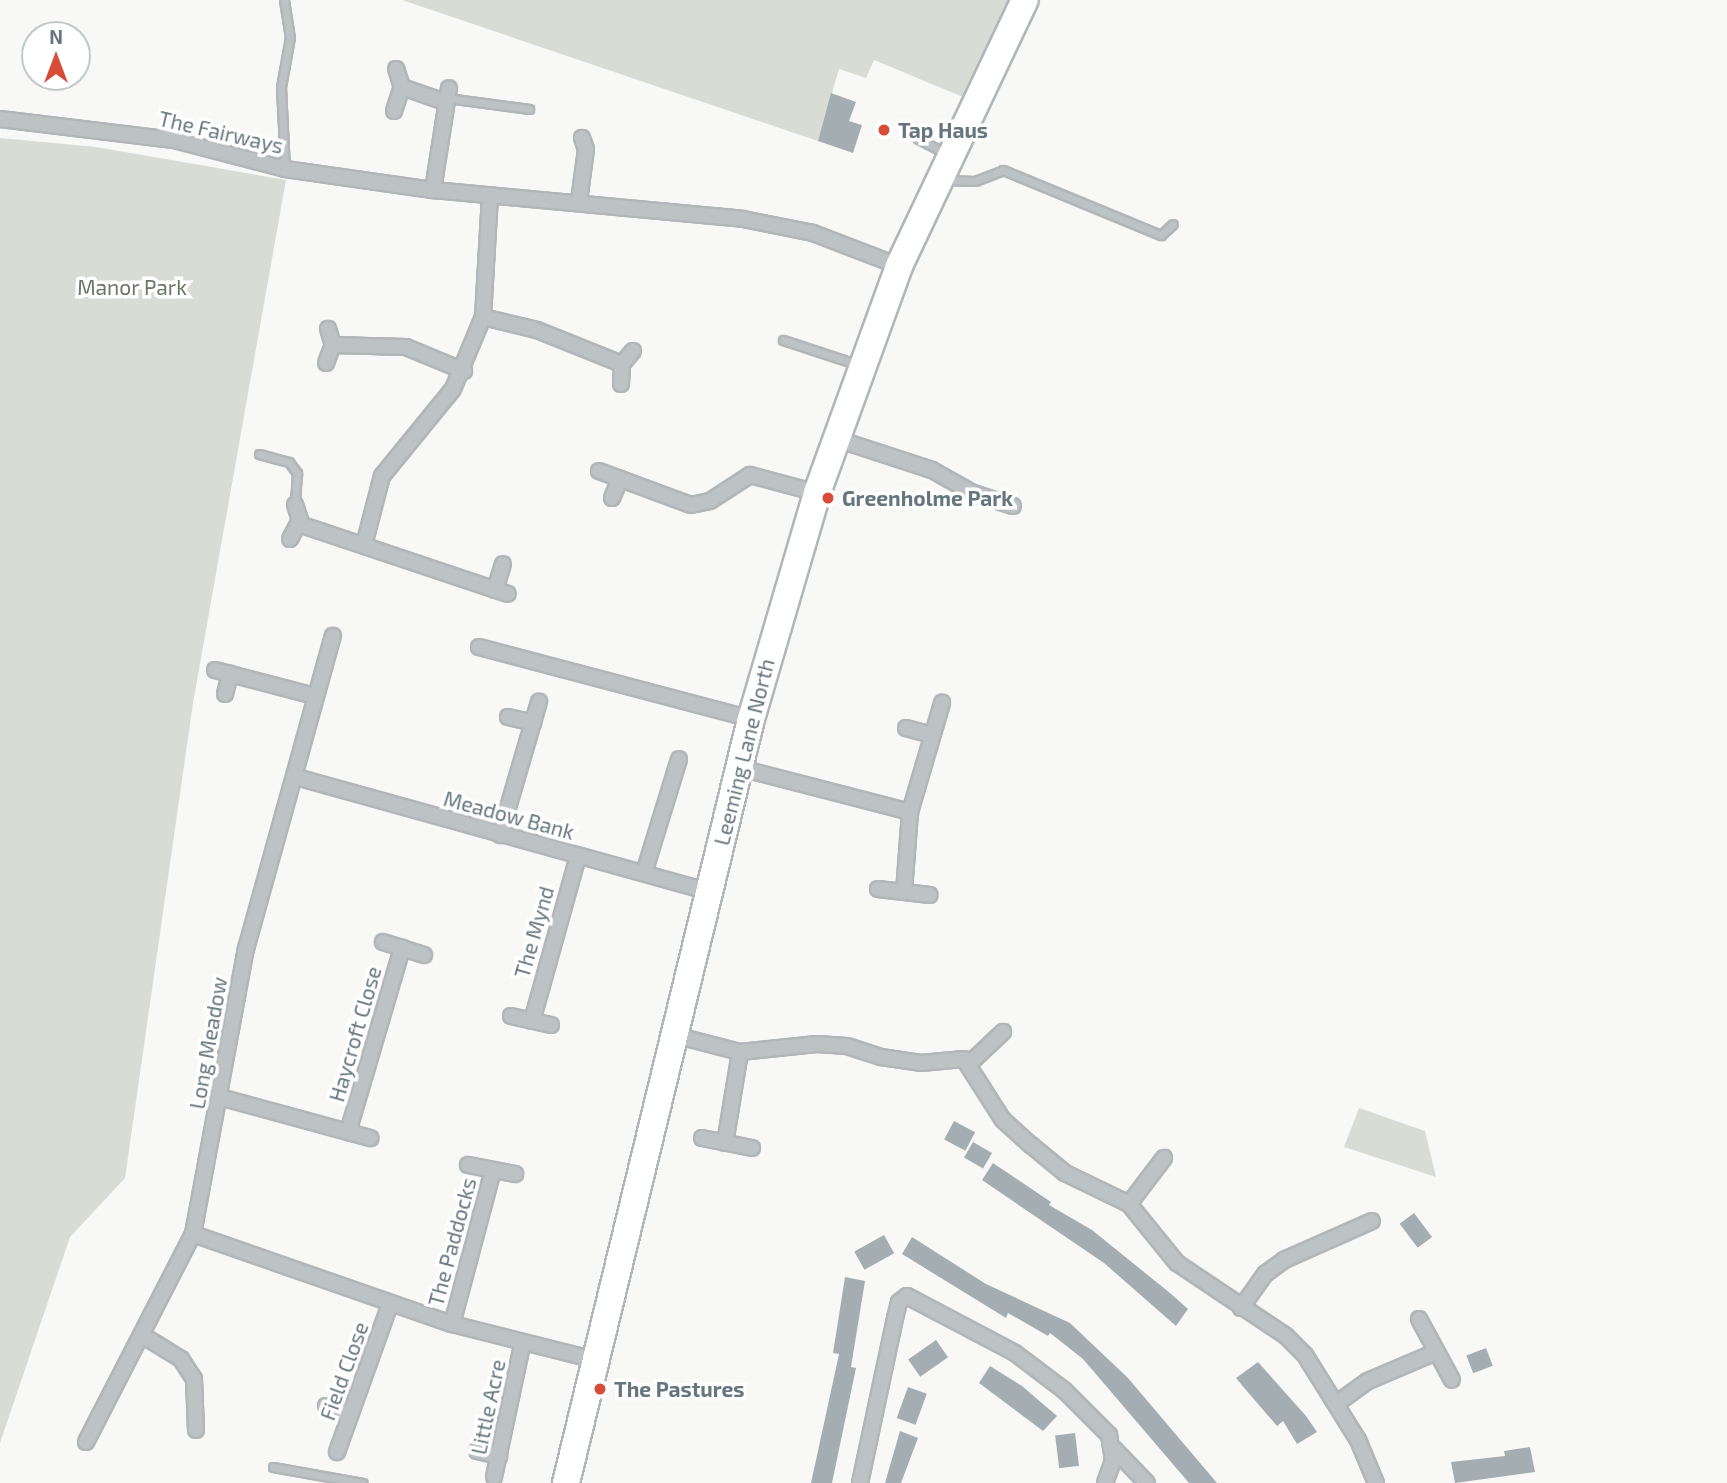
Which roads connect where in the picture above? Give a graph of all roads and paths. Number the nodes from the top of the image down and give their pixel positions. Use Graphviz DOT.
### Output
graph roads {
  1 [pos="284,0"];
  2 [pos="1025,0"];
  3 [pos="396,69"];
  4 [pos="402,88"];
  5 [pos="447,96"];
  6 [pos="530,109"];
  7 [pos="394,111"];
  8 [pos="0,119"];
  9 [pos="582,138"];
  10 [pos="918,139"];
  11 [pos="951,156"];
  12 [pos="285,169"];
  13 [pos="940,180"];
  14 [pos="433,190"];
  15 [pos="490,195"];
  16 [pos="579,201"];
  17 [pos="1173,224"];
  18 [pos="899,266"];
  19 [pos="483,317"];
  20 [pos="328,328"];
  21 [pos="783,341"];
  22 [pos="333,345"];
  23 [pos="633,351"];
  24 [pos="326,363"];
  25 [pos="622,364"];
  26 [pos="860,365"];
  27 [pos="464,371"];
  28 [pos="621,384"];
  29 [pos="834,438"];
  30 [pos="259,454"];
  31 [pos="599,471"];
  32 [pos="620,479"];
  33 [pos="817,493"];
  34 [pos="612,498"];
  35 [pos="295,505"];
  36 [pos="1013,506"];
  37 [pos="299,524"];
  38 [pos="290,539"];
  39 [pos="364,545"];
  40 [pos="503,564"];
  41 [pos="333,636"];
  42 [pos="479,647"];
  43 [pos="225,694"];
  44 [pos="315,696"];
  45 [pos="539,702"];
  46 [pos="942,703"];
  47 [pos="508,717"];
  48 [pos="751,719"];
  49 [pos="533,723"];
  50 [pos="906,728"];
  51 [pos="932,736"];
  52 [pos="679,759"];
  53 [pos="740,768"];
  54 [pos="296,777"];
  55 [pos="910,812"];
  56 [pos="500,835"];
  57 [pos="578,856"];
  58 [pos="644,873"];
  59 [pos="878,889"];
  60 [pos="711,892"];
  61 [pos="904,892"];
  62 [pos="930,895"];
  63 [pos="383,942"];
  64 [pos="402,948"];
  65 [pos="424,955"];
  66 [pos="511,1016"];
  67 [pos="532,1021"];
  68 [pos="551,1025"];
  69 [pos="1003,1032"];
  70 [pos="674,1035"];
  71 [pos="740,1052"];
  72 [pos="969,1064"];
  73 [pos="220,1097"];
  74 [pos="348,1132"];
  75 [pos="370,1138"];
  76 [pos="702,1139"];
  77 [pos="725,1143"];
  78 [pos="752,1148"];
  79 [pos="1164,1158"];
  80 [pos="468,1165"];
  81 [pos="493,1170"];
  82 [pos="515,1174"];
  83 [pos="1129,1204"];
  84 [pos="1372,1221"];
  85 [pos="193,1234"];
  86 [pos="390,1304"];
  87 [pos="1241,1308"];
  88 [pos="1419,1319"];
  89 [pos="452,1324"];
  90 [pos="142,1335"];
  91 [pos="522,1345"];
  92 [pos="1436,1352"];
  93 [pos="595,1360"];
  94 [pos="1452,1380"];
  95 [pos="1336,1404"];
  96 [pos="326,1406"];
  97 [pos="350,1415"];
  98 [pos="196,1430"];
  99 [pos="86,1442"];
  100 [pos="1114,1449"];
  101 [pos="477,1451"];
  102 [pos="337,1452"];
  103 [pos="499,1456"];
  104 [pos="273,1467"];
  105 [pos="494,1477"];
  106 [pos="363,1483"];
  107 [pos="566,1483"];
  108 [pos="860,1483"];
  109 [pos="1105,1483"];
  110 [pos="1147,1483"];
  111 [pos="1376,1483"];
  1 -- 12 [label="lane"];
  2 -- 11 [label="highway, Leeming Lane North"];
  3 -- 4 [label="street"];
  4 -- 5 [label="street"];
  4 -- 7 [label="street"];
  5 -- 6 [label="lane"];
  5 -- 14 [label="street"];
  8 -- 12 [label="street, The Fairways"];
  9 -- 16 [label="street"];
  10 -- 11 [label="lane"];
  11 -- 13 [label="highway, Leeming Lane North"];
  12 -- 14 [label="street, The Fairways"];
  13 -- 17 [label="lane"];
  13 -- 18 [label="highway, Leeming Lane North"];
  14 -- 15 [label="street, The Fairways"];
  15 -- 16 [label="street, The Fairways"];
  15 -- 19 [label="street"];
  16 -- 18 [label="street, The Fairways"];
  18 -- 26 [label="highway, Leeming Lane North"];
  19 -- 25 [label="street"];
  19 -- 27 [label="street"];
  20 -- 22 [label="street"];
  21 -- 26 [label="lane"];
  22 -- 24 [label="street"];
  22 -- 27 [label="street"];
  23 -- 25 [label="street"];
  25 -- 28 [label="street"];
  26 -- 29 [label="highway, Leeming Lane North"];
  27 -- 39 [label="street"];
  29 -- 33 [label="highway, Leeming Lane North"];
  29 -- 36 [label="street"];
  30 -- 35 [label="lane"];
  31 -- 32 [label="street"];
  32 -- 33 [label="street"];
  32 -- 34 [label="street"];
  33 -- 48 [label="highway, Leeming Lane North"];
  35 -- 37 [label="street"];
  37 -- 38 [label="street"];
  37 -- 39 [label="street"];
  39 -- 40 [label="street"];
  41 -- 44 [label="street, Long Meadow"];
  42 -- 48 [label="street"];
  43 -- 44 [label="street"];
  44 -- 54 [label="street, Long Meadow"];
  45 -- 49 [label="street"];
  46 -- 51 [label="street"];
  47 -- 49 [label="street"];
  48 -- 53 [label="highway, Leeming Lane North"];
  49 -- 56 [label="street"];
  50 -- 51 [label="street"];
  51 -- 55 [label="street"];
  52 -- 58 [label="street"];
  53 -- 55 [label="street"];
  53 -- 60 [label="highway, Leeming Lane North"];
  54 -- 56 [label="street, Meadow Bank"];
  54 -- 73 [label="street, Long Meadow"];
  55 -- 61 [label="street"];
  56 -- 57 [label="street, Meadow Bank"];
  57 -- 58 [label="street, Meadow Bank"];
  57 -- 67 [label="street, The Mynd"];
  58 -- 60 [label="street, Meadow Bank"];
  59 -- 61 [label="street"];
  60 -- 70 [label="highway, Leeming Lane North"];
  61 -- 62 [label="street"];
  63 -- 64 [label="street"];
  64 -- 65 [label="street"];
  64 -- 74 [label="street, Haycroft Close"];
  66 -- 67 [label="street"];
  67 -- 68 [label="street"];
  69 -- 72 [label="street"];
  70 -- 71 [label="street"];
  70 -- 93 [label="highway, Leeming Lane North"];
  71 -- 72 [label="street"];
  71 -- 77 [label="street"];
  72 -- 83 [label="street"];
  73 -- 74 [label="street, Haycroft Close"];
  73 -- 85 [label="street, Long Meadow"];
  74 -- 75 [label="street, Haycroft Close"];
  76 -- 77 [label="street"];
  77 -- 78 [label="street"];
  79 -- 83 [label="street"];
  80 -- 81 [label="street"];
  81 -- 82 [label="street"];
  81 -- 89 [label="street, The Paddocks"];
  83 -- 87 [label="street"];
  84 -- 87 [label="street"];
  85 -- 86 [label="street"];
  85 -- 90 [label="street, Long Meadow"];
  86 -- 89 [label="street"];
  86 -- 97 [label="street, Field Close"];
  87 -- 95 [label="street"];
  88 -- 92 [label="street"];
  89 -- 91 [label="street"];
  90 -- 98 [label="street"];
  90 -- 99 [label="street, Long Meadow"];
  91 -- 93 [label="street"];
  91 -- 103 [label="street, Little Acre"];
  92 -- 94 [label="street"];
  92 -- 95 [label="street"];
  93 -- 107 [label="highway, Leeming Lane North"];
  95 -- 111 [label="street"];
  96 -- 97 [label="street"];
  97 -- 102 [label="street, Field Close"];
  100 -- 108 [label="street"];
  100 -- 109 [label="street"];
  100 -- 110 [label="street"];
  101 -- 103 [label="street"];
  103 -- 105 [label="street, Little Acre"];
  104 -- 106 [label="lane"];
}
